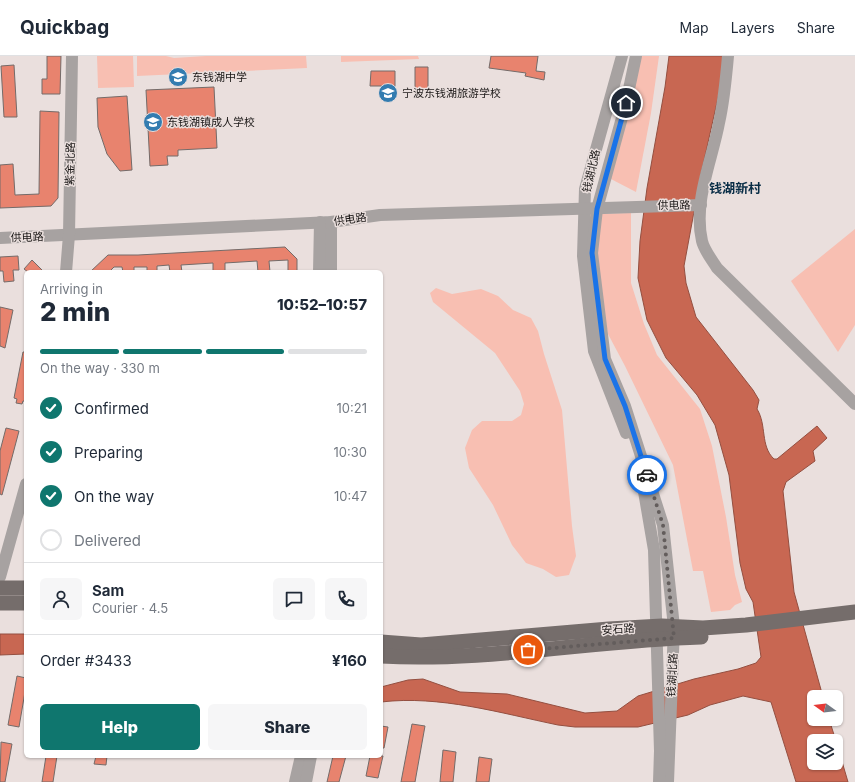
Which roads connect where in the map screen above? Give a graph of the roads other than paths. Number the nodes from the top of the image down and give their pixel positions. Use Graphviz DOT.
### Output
graph roads {
  1 [pos="72,56"];
  2 [pos="622,56"];
  3 [pos="636,56"];
  4 [pos="728,56"];
  5 [pos="697,205"];
  6 [pos="591,210"];
  7 [pos="326,222"];
  8 [pos="69,235"];
  9 [pos="0,238"];
  10 [pos="66,270"];
  11 [pos="319,270"];
  12 [pos="331,270"];
  13 [pos="855,404"];
  14 [pos="24,491"];
  15 [pos="0,577"];
  16 [pos="0,588"];
  17 [pos="24,588"];
  18 [pos="0,603"];
  19 [pos="24,603"];
  20 [pos="855,612"];
  21 [pos="855,622"];
  22 [pos="808,623"];
  23 [pos="657,632"];
  24 [pos="674,632"];
  25 [pos="383,642"];
  26 [pos="383,656"];
  27 [pos="301,758"];
  28 [pos="311,758"];
  29 [pos="295,782"];
  30 [pos="306,782"];
  31 [pos="659,782"];
  32 [pos="668,782"];
  1 -- 8 [label="street, 紫金北路"];
  2 -- 6 [label="street, 钱湖北路"];
  3 -- 6 [label="street, 钱湖北路"];
  4 -- 5 [label="street"];
  5 -- 6 [label="street, 供电路"];
  5 -- 13 [label="street"];
  6 -- 7 [label="street, 供电路"];
  6 -- 23 [label="street, 钱湖北路"];
  6 -- 24 [label="street, 钱湖北路"];
  7 -- 8 [label="street, 供电路"];
  7 -- 11 [label="street"];
  7 -- 12 [label="street"];
  8 -- 9 [label="street, 供电路"];
  8 -- 10 [label="street, 紫金北路"];
  14 -- 15 [label="street"];
  16 -- 17 [label="main road"];
  18 -- 19 [label="main road"];
  20 -- 22 [label="main road, 安石路"];
  21 -- 22 [label="main road, 安石路"];
  22 -- 24 [label="main road, 安石路"];
  23 -- 24 [label="main road, 安石路"];
  23 -- 25 [label="main road, 安石路"];
  23 -- 26 [label="main road, 安石路"];
  23 -- 31 [label="street, 钱湖北路"];
  24 -- 32 [label="street, 钱湖北路"];
  27 -- 29 [label="street"];
  28 -- 30 [label="street"];
}
